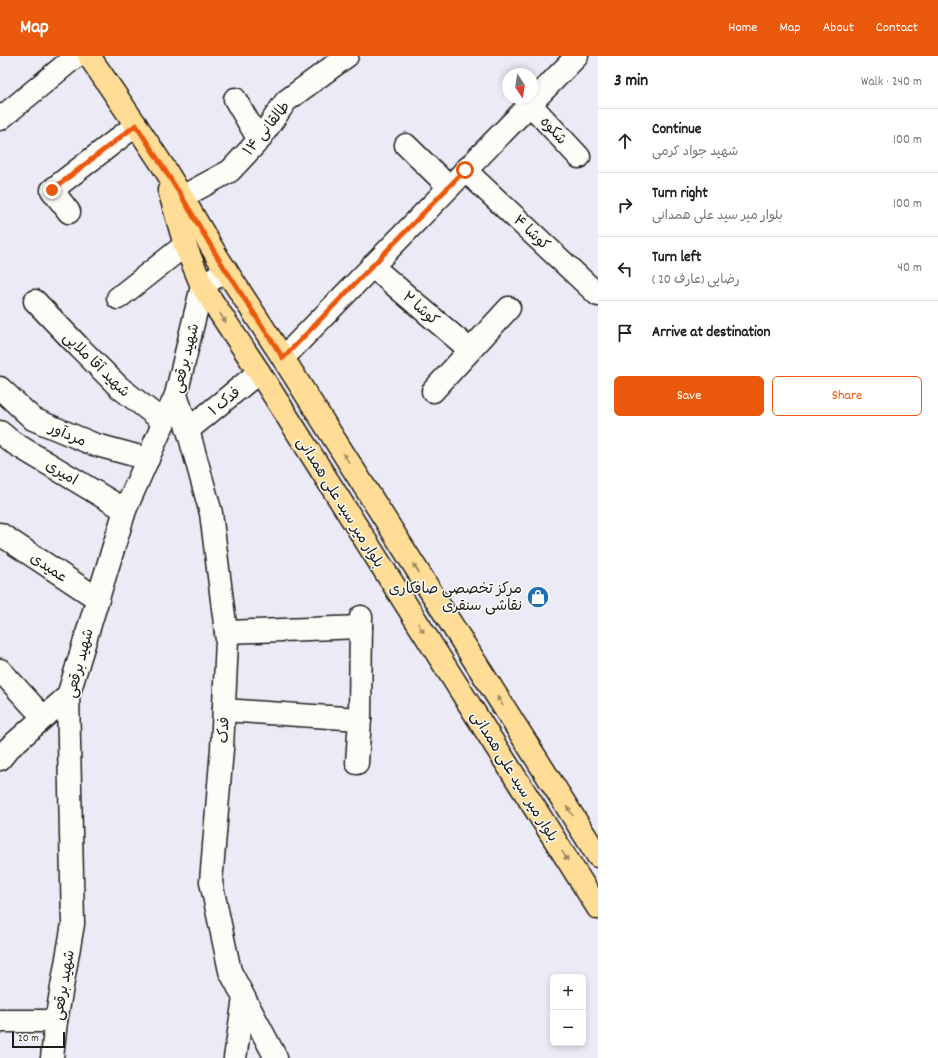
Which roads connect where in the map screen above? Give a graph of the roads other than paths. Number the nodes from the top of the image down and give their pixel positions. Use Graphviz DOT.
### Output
graph roads {
  1 [pos="76,56"];
  2 [pos="89,56"];
  3 [pos="347,56"];
  4 [pos="574,57"];
  5 [pos="538,95"];
  6 [pos="235,99"];
  7 [pos="530,104"];
  8 [pos="0,119"];
  9 [pos="136,125"];
  10 [pos="259,140"];
  11 [pos="406,146"];
  12 [pos="579,157"];
  13 [pos="163,166"];
  14 [pos="465,170"];
  15 [pos="448,187"];
  16 [pos="182,197"];
  17 [pos="69,212"];
  18 [pos="185,245"];
  19 [pos="372,266"];
  20 [pos="226,270"];
  21 [pos="202,286"];
  22 [pos="598,295"];
  23 [pos="118,298"];
  24 [pos="35,301"];
  25 [pos="509,308"];
  26 [pos="470,350"];
  27 [pos="283,358"];
  28 [pos="259,372"];
  29 [pos="0,388"];
  30 [pos="432,391"];
  31 [pos="176,395"];
  32 [pos="164,422"];
  33 [pos="188,430"];
  34 [pos="0,432"];
  35 [pos="148,459"];
  36 [pos="365,488"];
  37 [pos="342,503"];
  38 [pos="125,510"];
  39 [pos="0,534"];
  40 [pos="98,599"];
  41 [pos="226,632"];
  42 [pos="0,670"];
  43 [pos="68,696"];
  44 [pos="224,710"];
  45 [pos="43,717"];
  46 [pos="360,719"];
  47 [pos="0,759"];
  48 [pos="357,763"];
  49 [pos="598,856"];
  50 [pos="598,908"];
  51 [pos="244,998"];
  52 [pos="0,1021"];
  53 [pos="56,1021"];
  54 [pos="52,1058"];
  55 [pos="234,1058"];
  56 [pos="276,1058"];
  1 -- 8 [label="street"];
  2 -- 9 [label="main road, بلوار میر سید علی همدانی"];
  3 -- 10 [label="street, طالقانی ۱۴"];
  4 -- 5 [label="street"];
  6 -- 10 [label="street"];
  7 -- 12 [label="street, شکوه"];
  7 -- 14 [label="street"];
  9 -- 13 [label="main road, بلوار میر سید علی همدانی"];
  9 -- 17 [label="street"];
  10 -- 16 [label="street, طالقانی ۱۴"];
  11 -- 15 [label="street"];
  13 -- 16 [label="main road, بلوار میر سید علی همدانی"];
  13 -- 18 [label="main road, بلوار میر سید علی همدانی"];
  14 -- 15 [label="street"];
  14 -- 22 [label="street, کوشا ۴"];
  15 -- 19 [label="street"];
  16 -- 20 [label="main road, بلوار میر سید علی همدانی"];
  18 -- 21 [label="main road, بلوار میر سید علی همدانی"];
  18 -- 23 [label="street"];
  19 -- 26 [label="street, کوشا ۲"];
  19 -- 27 [label="street"];
  20 -- 21 [label="street"];
  20 -- 27 [label="main road, بلوار میر سید علی همدانی"];
  21 -- 28 [label="main road, بلوار میر سید علی همدانی, one-way"];
  21 -- 31 [label="street, شهید برقعی"];
  24 -- 32 [label="street, شهید آقا ملایی"];
  25 -- 26 [label="street"];
  26 -- 30 [label="street"];
  36 -- 27 [label="main road, بلوار میر سید علی همدانی, one-way"];
  28 -- 33 [label="street, فدک ۱"];
  28 -- 37 [label="main road, بلوار میر سید علی همدانی"];
  29 -- 35 [label="street, مردآور"];
  31 -- 32 [label="street, شهید برقعی"];
  31 -- 33 [label="street, فدک"];
  32 -- 35 [label="street, شهید برقعی"];
  33 -- 41 [label="street, فدک"];
  34 -- 38 [label="street, امیری"];
  35 -- 38 [label="street, شهید برقعی"];
  36 -- 37 [label="main road"];
  49 -- 36 [label="main road, بلوار میر سید علی همدانی, one-way"];
  37 -- 50 [label="main road, بلوار میر سید علی همدانی, one-way"];
  38 -- 40 [label="street, شهید برقعی"];
  39 -- 40 [label="street, عمیدی"];
  40 -- 43 [label="street, شهید برقعی"];
  41 -- 44 [label="street, فدک"];
  41 -- 46 [label="street"];
  42 -- 45 [label="street"];
  43 -- 45 [label="street"];
  43 -- 53 [label="street, شهید برقعی"];
  44 -- 46 [label="street"];
  44 -- 51 [label="street, فدک"];
  45 -- 47 [label="street"];
  46 -- 48 [label="street"];
  51 -- 55 [label="street"];
  51 -- 56 [label="street, فدک"];
  52 -- 53 [label="street"];
  53 -- 54 [label="street, شهید برقعی"];
}
